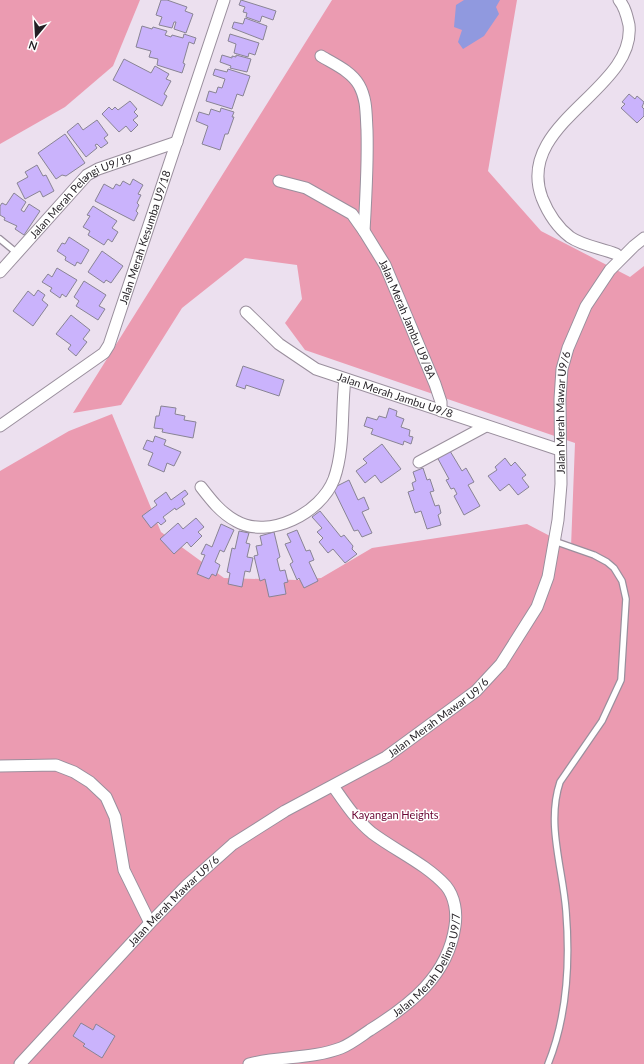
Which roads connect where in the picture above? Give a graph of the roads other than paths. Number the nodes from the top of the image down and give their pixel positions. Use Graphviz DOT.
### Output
graph roads {
  1 [pos="224,0"];
  2 [pos="619,0"];
  3 [pos="321,56"];
  4 [pos="177,142"];
  5 [pos="279,181"];
  6 [pos="364,230"];
  7 [pos="644,238"];
  8 [pos="0,239"];
  9 [pos="17,253"];
  10 [pos="620,259"];
  11 [pos="0,272"];
  12 [pos="246,312"];
  13 [pos="345,379"];
  14 [pos="441,411"];
  15 [pos="0,426"];
  16 [pos="486,426"];
  17 [pos="560,450"];
  18 [pos="419,462"];
  19 [pos="201,487"];
  20 [pos="554,541"];
  21 [pos="0,766"];
  22 [pos="334,786"];
  23 [pos="150,923"];
  24 [pos="20,1064"];
  25 [pos="249,1064"];
  26 [pos="548,1064"];
  1 -- 4 [label="street, Jalan Merah Kesumba U9/18"];
  2 -- 10 [label="street"];
  3 -- 6 [label="street"];
  4 -- 9 [label="street, Jalan Merah Pelangi U9/19"];
  4 -- 15 [label="street, Jalan Merah Kesumba U9/18"];
  5 -- 6 [label="street, Jalan Merah Jambu U9/8A"];
  6 -- 14 [label="street, Jalan Merah Jambu U9/8A"];
  7 -- 10 [label="street, Jalan Merah Mawar U9/6"];
  8 -- 9 [label="lane"];
  9 -- 11 [label="street, Jalan Merah Pelangi U9/19"];
  10 -- 17 [label="street, Jalan Merah Mawar U9/6"];
  12 -- 13 [label="street, Jalan Merah Jambu U9/8"];
  13 -- 14 [label="street, Jalan Merah Jambu U9/8"];
  13 -- 19 [label="street"];
  14 -- 16 [label="street, Jalan Merah Jambu U9/8"];
  16 -- 17 [label="street, Jalan Merah Jambu U9/8"];
  16 -- 18 [label="street"];
  17 -- 20 [label="street, Jalan Merah Mawar U9/6"];
  20 -- 22 [label="street, Jalan Merah Mawar U9/6"];
  20 -- 26 [label="lane"];
  21 -- 23 [label="street"];
  22 -- 23 [label="street, Jalan Merah Mawar U9/6"];
  22 -- 25 [label="street, Jalan Merah Delima U9/7"];
  23 -- 24 [label="street, Jalan Merah Mawar U9/6"];
}
